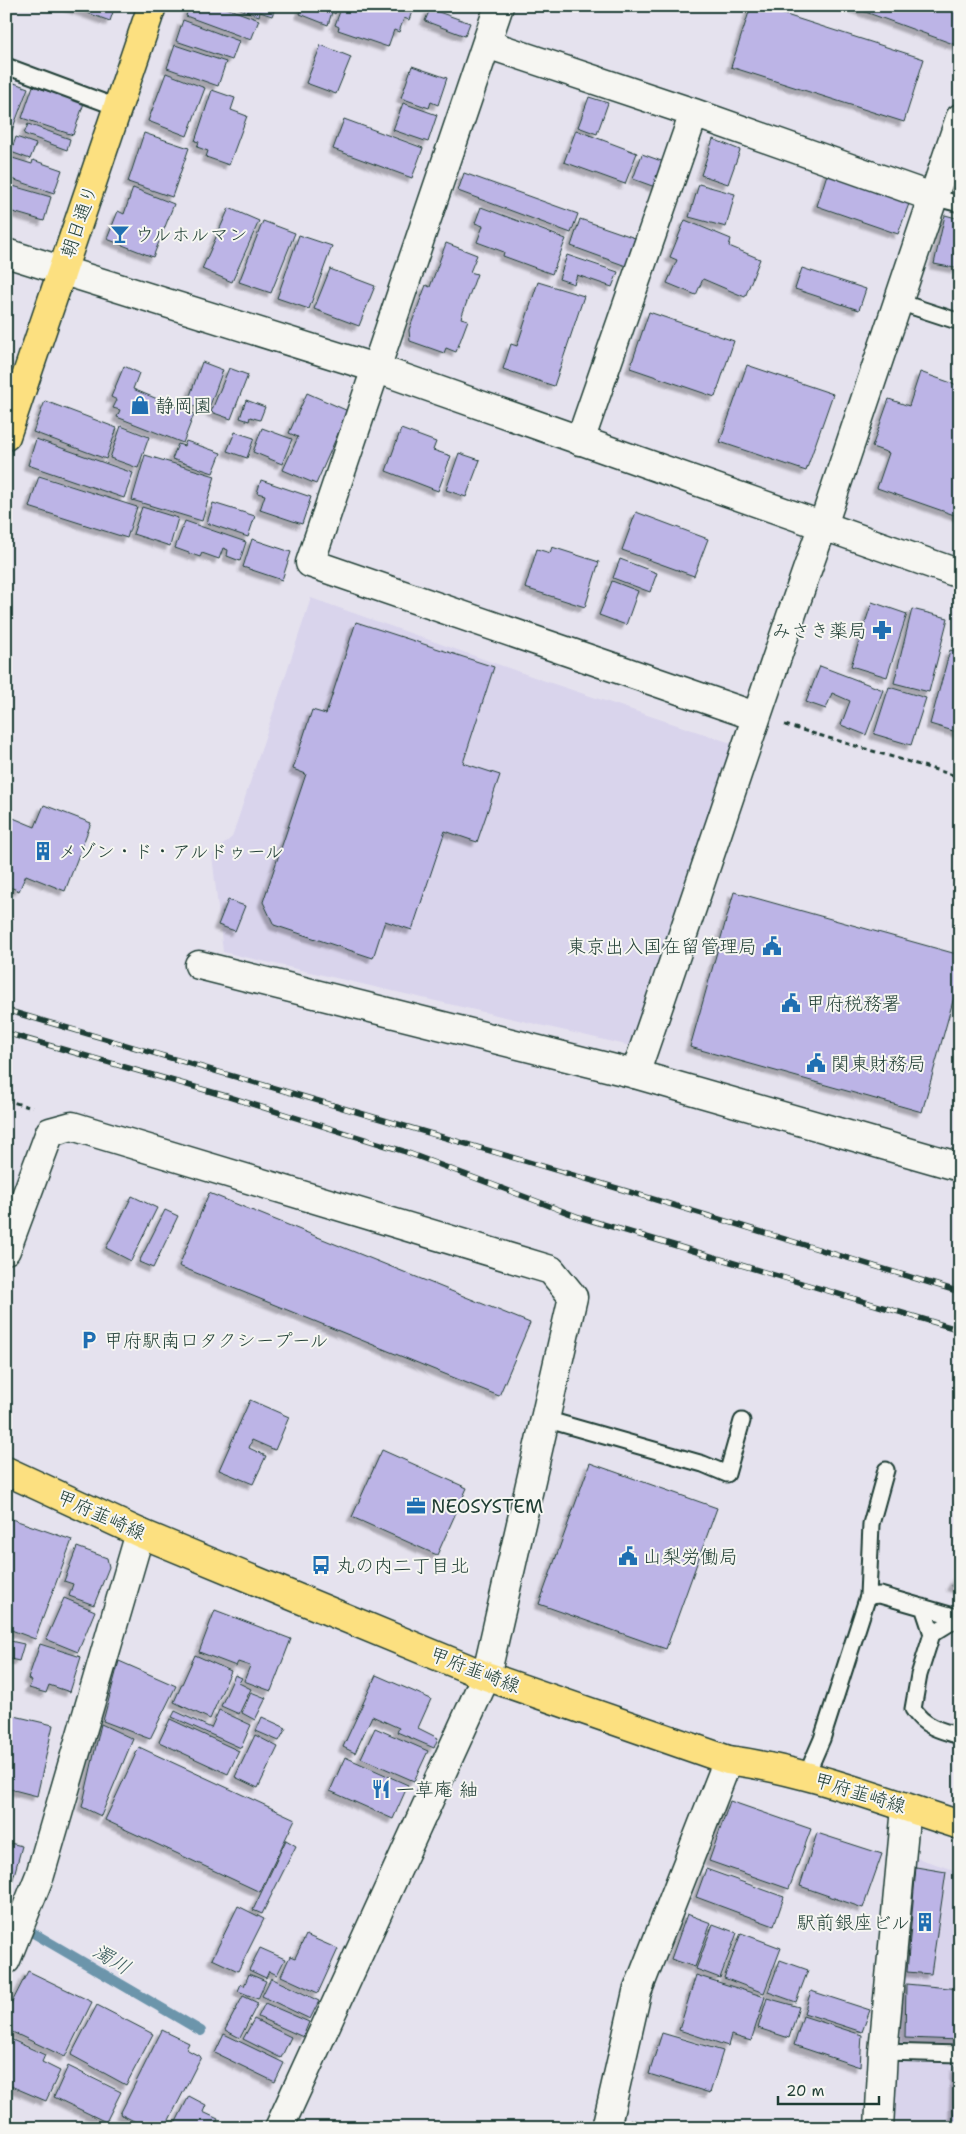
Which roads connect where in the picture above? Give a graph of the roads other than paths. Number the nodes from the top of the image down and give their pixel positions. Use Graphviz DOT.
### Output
graph roads {
  1 [pos="152,6"];
  2 [pos="499,6"];
  3 [pos="487,44"];
  4 [pos="6,66"];
  5 [pos="119,108"];
  6 [pos="694,113"];
  7 [pos="960,118"];
  8 [pos="932,197"];
  9 [pos="960,204"];
  10 [pos="6,253"];
  11 [pos="62,269"];
  12 [pos="899,302"];
  13 [pos="960,322"];
  14 [pos="375,368"];
  15 [pos="6,436"];
  16 [pos="580,440"];
  17 [pos="823,525"];
  18 [pos="960,574"];
  19 [pos="755,716"];
  20 [pos="200,965"];
  21 [pos="635,1074"];
  22 [pos="960,1167"];
  23 [pos="6,1250"];
  24 [pos="545,1419"];
  25 [pos="742,1421"];
  26 [pos="886,1470"];
  27 [pos="6,1471"];
  28 [pos="140,1533"];
  29 [pos="868,1596"];
  30 [pos="923,1607"];
  31 [pos="959,1618"];
  32 [pos="932,1634"];
  33 [pos="486,1676"];
  34 [pos="960,1736"];
  35 [pos="728,1760"];
  36 [pos="806,1776"];
  37 [pos="906,1808"];
  38 [pos="960,1825"];
  39 [pos="6,1960"];
  40 [pos="882,2052"];
  41 [pos="960,2054"];
  42 [pos="279,2128"];
  43 [pos="606,2128"];
  44 [pos="879,2128"];
  1 -- 5 [label="main road, 朝日通り"];
  2 -- 3 [label="street"];
  3 -- 6 [label="street"];
  3 -- 14 [label="street"];
  4 -- 5 [label="lane"];
  5 -- 11 [label="main road, 朝日通り"];
  6 -- 8 [label="street"];
  6 -- 16 [label="street"];
  7 -- 8 [label="street"];
  8 -- 9 [label="lane"];
  8 -- 12 [label="street"];
  10 -- 11 [label="street"];
  11 -- 14 [label="street"];
  11 -- 15 [label="main road, 朝日通り"];
  12 -- 13 [label="lane"];
  12 -- 17 [label="street"];
  14 -- 16 [label="street"];
  14 -- 19 [label="street"];
  16 -- 17 [label="street"];
  17 -- 18 [label="street"];
  17 -- 19 [label="street"];
  19 -- 21 [label="street"];
  20 -- 21 [label="street"];
  21 -- 22 [label="street"];
  23 -- 24 [label="street"];
  24 -- 25 [label="lane"];
  24 -- 33 [label="street"];
  26 -- 29 [label="lane"];
  27 -- 28 [label="main road, 甲府韮崎線"];
  28 -- 33 [label="main road, 甲府韮崎線"];
  28 -- 39 [label="street"];
  29 -- 30 [label="lane"];
  29 -- 36 [label="lane"];
  30 -- 31 [label="lane"];
  30 -- 32 [label="lane"];
  31 -- 32 [label="lane"];
  32 -- 34 [label="lane"];
  33 -- 35 [label="main road, 甲府韮崎線"];
  33 -- 42 [label="street"];
  35 -- 36 [label="main road, 甲府韮崎線"];
  35 -- 43 [label="street"];
  36 -- 37 [label="main road, 甲府韮崎線"];
  37 -- 38 [label="main road, 甲府韮崎線"];
  37 -- 40 [label="street"];
  40 -- 41 [label="lane"];
  40 -- 44 [label="street"];
}
